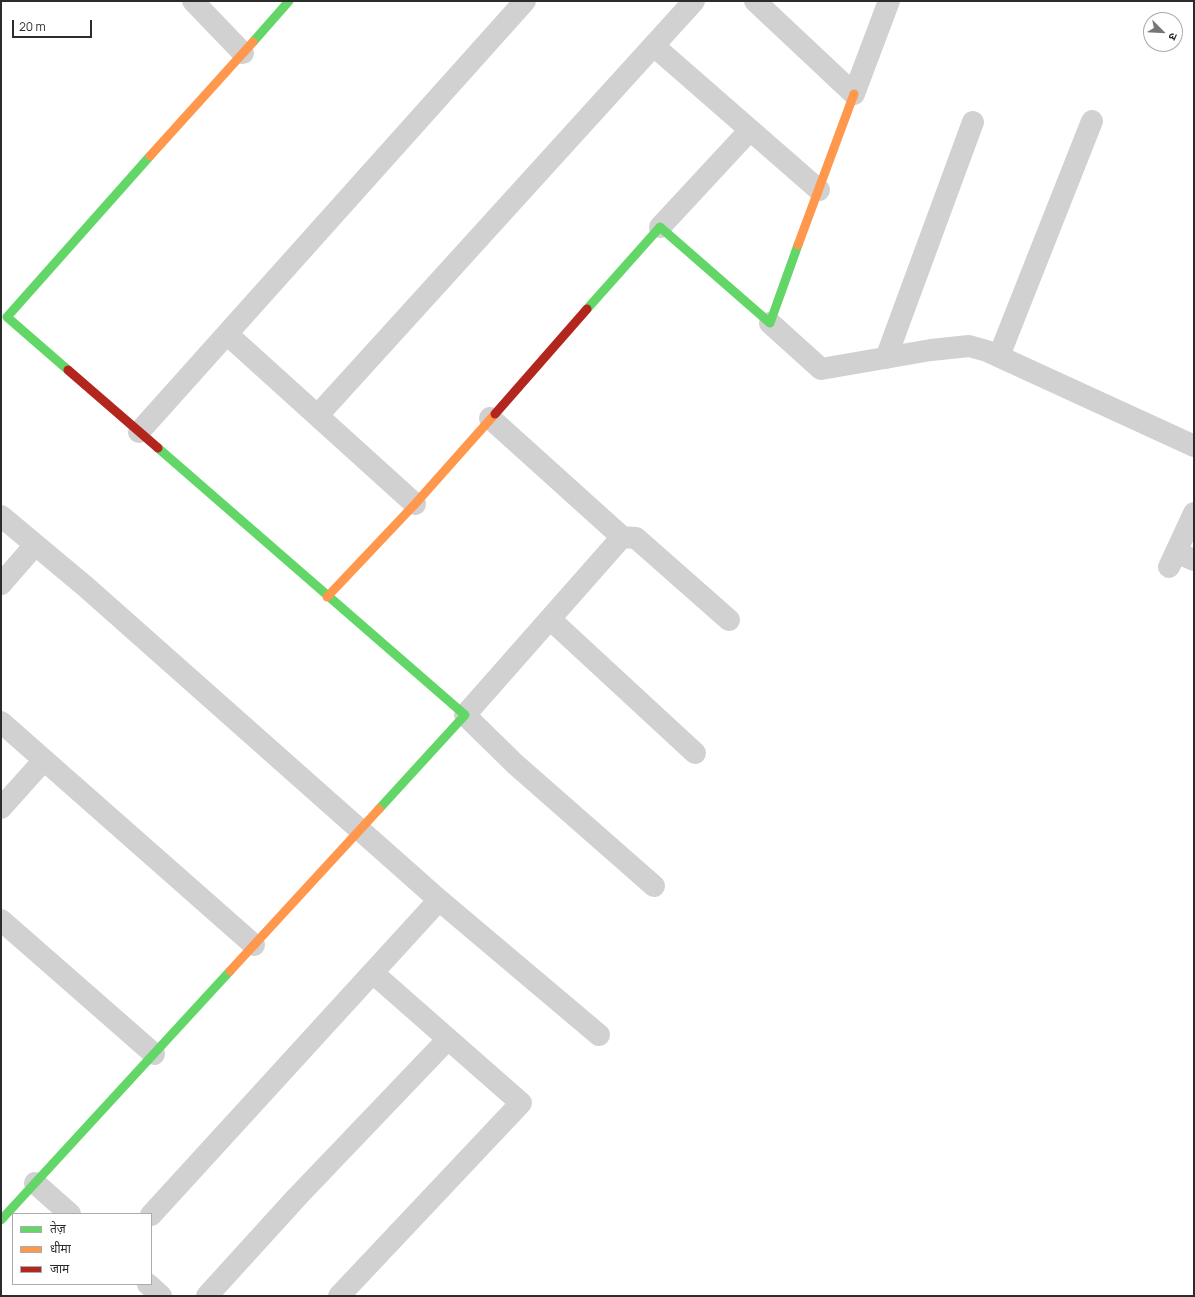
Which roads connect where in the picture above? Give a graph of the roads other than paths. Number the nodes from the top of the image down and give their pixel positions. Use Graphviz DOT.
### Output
graph roads {
  1 [pos="193,1"];
  2 [pos="289,1"];
  3 [pos="525,1"];
  4 [pos="694,1"];
  5 [pos="755,1"];
  6 [pos="889,1"];
  7 [pos="776,9"];
  8 [pos="654,46"];
  9 [pos="243,53"];
  10 [pos="854,94"];
  11 [pos="1092,121"];
  12 [pos="973,122"];
  13 [pos="750,130"];
  14 [pos="819,190"];
  15 [pos="660,227"];
  16 [pos="4,321"];
  17 [pos="770,323"];
  18 [pos="226,334"];
  19 [pos="999,356"];
  20 [pos="886,358"];
  21 [pos="318,414"];
  22 [pos="490,418"];
  23 [pos="139,432"];
  24 [pos="1194,446"];
  25 [pos="415,504"];
  26 [pos="1194,513"];
  27 [pos="1,516"];
  28 [pos="622,537"];
  29 [pos="36,545"];
  30 [pos="1180,560"];
  31 [pos="1,584"];
  32 [pos="327,597"];
  33 [pos="550,619"];
  34 [pos="729,620"];
  35 [pos="465,715"];
  36 [pos="1,722"];
  37 [pos="695,753"];
  38 [pos="44,760"];
  39 [pos="1,808"];
  40 [pos="361,829"];
  41 [pos="654,886"];
  42 [pos="439,900"];
  43 [pos="1,920"];
  44 [pos="254,945"];
  45 [pos="373,973"];
  46 [pos="599,1035"];
  47 [pos="448,1039"];
  48 [pos="154,1054"];
  49 [pos="35,1183"];
  50 [pos="69,1213"];
  51 [pos="152,1214"];
  52 [pos="1,1220"];
  53 [pos="149,1285"];
  54 [pos="161,1296"];
  55 [pos="207,1296"];
  56 [pos="339,1296"];
  1 -- 9 [label="street"];
  2 -- 9 [label="street"];
  3 -- 18 [label="street"];
  4 -- 8 [label="street"];
  5 -- 7 [label="street"];
  6 -- 10 [label="street"];
  7 -- 10 [label="street"];
  8 -- 13 [label="street"];
  8 -- 21 [label="street"];
  9 -- 16 [label="street"];
  10 -- 14 [label="street"];
  11 -- 19 [label="street"];
  12 -- 20 [label="street"];
  13 -- 14 [label="street"];
  13 -- 15 [label="street"];
  14 -- 17 [label="street"];
  15 -- 17 [label="street"];
  15 -- 22 [label="street"];
  16 -- 23 [label="street"];
  17 -- 20 [label="street"];
  18 -- 21 [label="street"];
  18 -- 23 [label="street"];
  19 -- 20 [label="street"];
  19 -- 24 [label="street"];
  21 -- 25 [label="street"];
  22 -- 25 [label="street"];
  22 -- 28 [label="street"];
  23 -- 32 [label="street"];
  25 -- 32 [label="street"];
  26 -- 30 [label="street"];
  27 -- 29 [label="street"];
  28 -- 33 [label="street"];
  28 -- 34 [label="street"];
  29 -- 31 [label="street"];
  29 -- 40 [label="street"];
  32 -- 35 [label="street"];
  33 -- 35 [label="street"];
  33 -- 37 [label="street"];
  35 -- 40 [label="street"];
  35 -- 41 [label="street"];
  36 -- 38 [label="street"];
  38 -- 39 [label="street"];
  38 -- 44 [label="street"];
  40 -- 42 [label="street"];
  40 -- 44 [label="street"];
  42 -- 45 [label="street"];
  42 -- 46 [label="street"];
  43 -- 48 [label="street"];
  44 -- 48 [label="street"];
  45 -- 47 [label="street"];
  45 -- 51 [label="street"];
  47 -- 55 [label="street"];
  47 -- 56 [label="street"];
  48 -- 49 [label="street"];
  49 -- 50 [label="street"];
  49 -- 52 [label="street"];
  53 -- 54 [label="street"];
}
